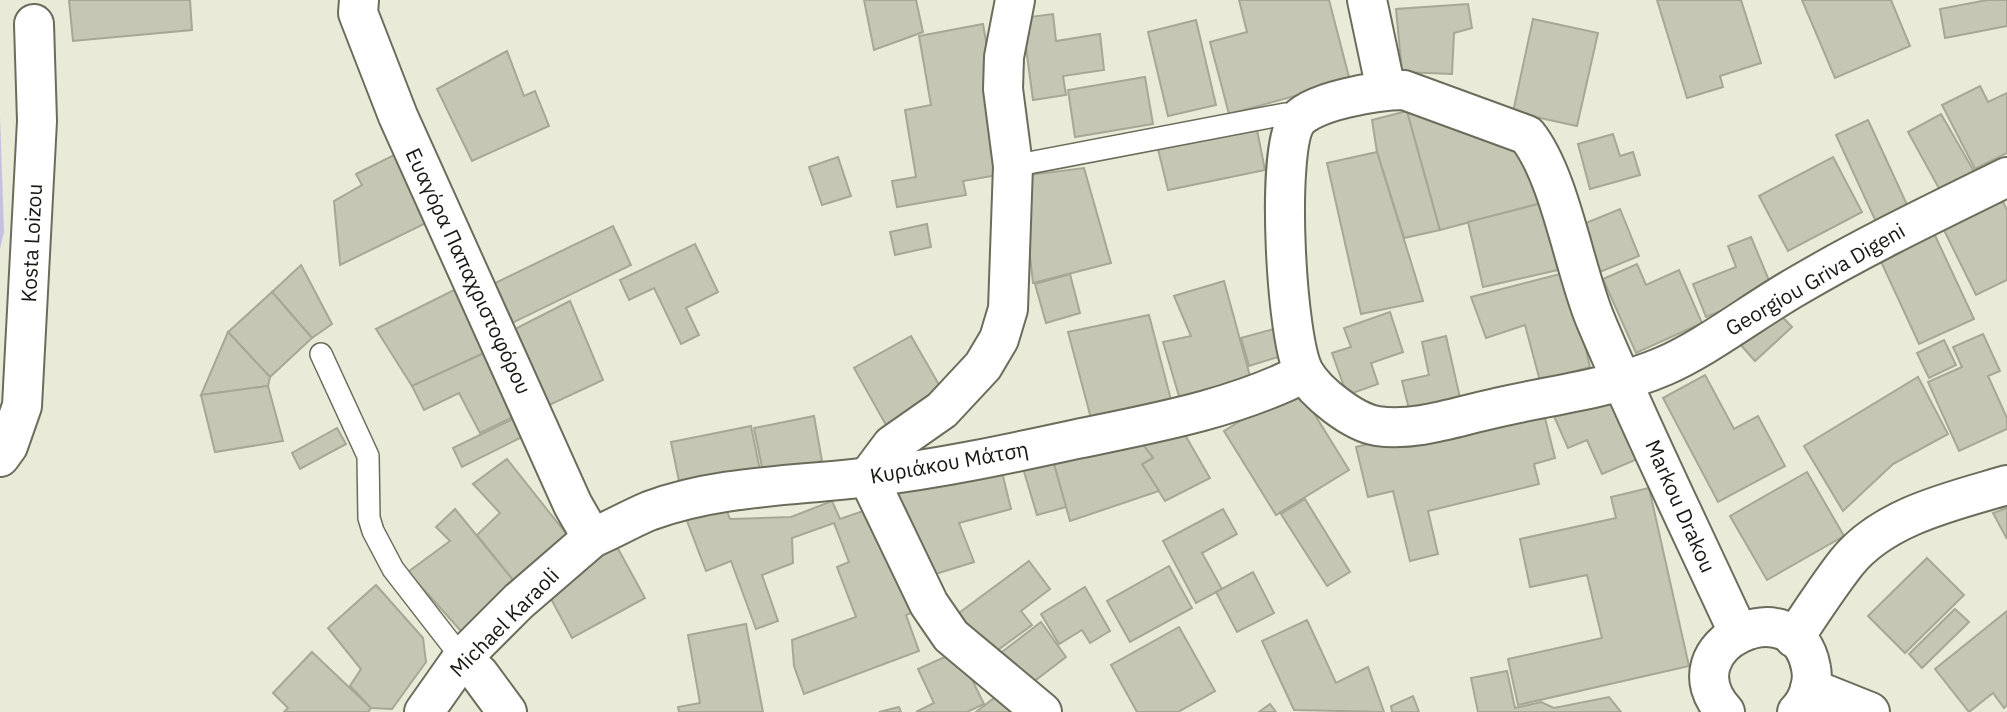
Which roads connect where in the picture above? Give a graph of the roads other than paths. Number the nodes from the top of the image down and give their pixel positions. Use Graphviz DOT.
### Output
graph roads {
  1 [pos="359,0"];
  2 [pos="1015,0"];
  3 [pos="1367,0"];
  4 [pos="34,24"];
  5 [pos="1386,90"];
  6 [pos="1297,121"];
  7 [pos="1013,166"];
  8 [pos="2007,177"];
  9 [pos="321,355"];
  10 [pos="1304,373"];
  11 [pos="1623,380"];
  12 [pos="0,457"];
  13 [pos="868,477"];
  14 [pos="2007,485"];
  15 [pos="592,538"];
  16 [pos="1738,632"];
  17 [pos="1794,638"];
  18 [pos="462,658"];
  19 [pos="1803,700"];
  20 [pos="1719,710"];
  21 [pos="424,712"];
  22 [pos="507,712"];
  23 [pos="1042,712"];
  24 [pos="1870,712"];
  1 -- 15 [label="street, Ευαγόρα Παπαχριστοφόρου"];
  2 -- 7 [label="street"];
  3 -- 5 [label="street"];
  4 -- 12 [label="street, Kosta Loizou"];
  5 -- 6 [label="street"];
  5 -- 11 [label="street, Markou Drakou"];
  6 -- 7 [label="lane"];
  6 -- 10 [label="street"];
  7 -- 13 [label="street"];
  8 -- 11 [label="street, Georgiou Griva Digeni"];
  9 -- 18 [label="lane"];
  10 -- 11 [label="street, Georgiou Griva Digeni"];
  10 -- 13 [label="street, Κυριάκου Μάτση"];
  11 -- 16 [label="street, Markou Drakou"];
  13 -- 15 [label="street, Κυριάκου Μάτση"];
  13 -- 23 [label="street"];
  14 -- 17 [label="street"];
  15 -- 18 [label="street, Michael Karaoli"];
  16 -- 17 [label="street"];
  16 -- 20 [label="street"];
  17 -- 19 [label="street"];
  18 -- 21 [label="street, Michael Karaoli"];
  18 -- 22 [label="street"];
  19 -- 24 [label="street"];
}
